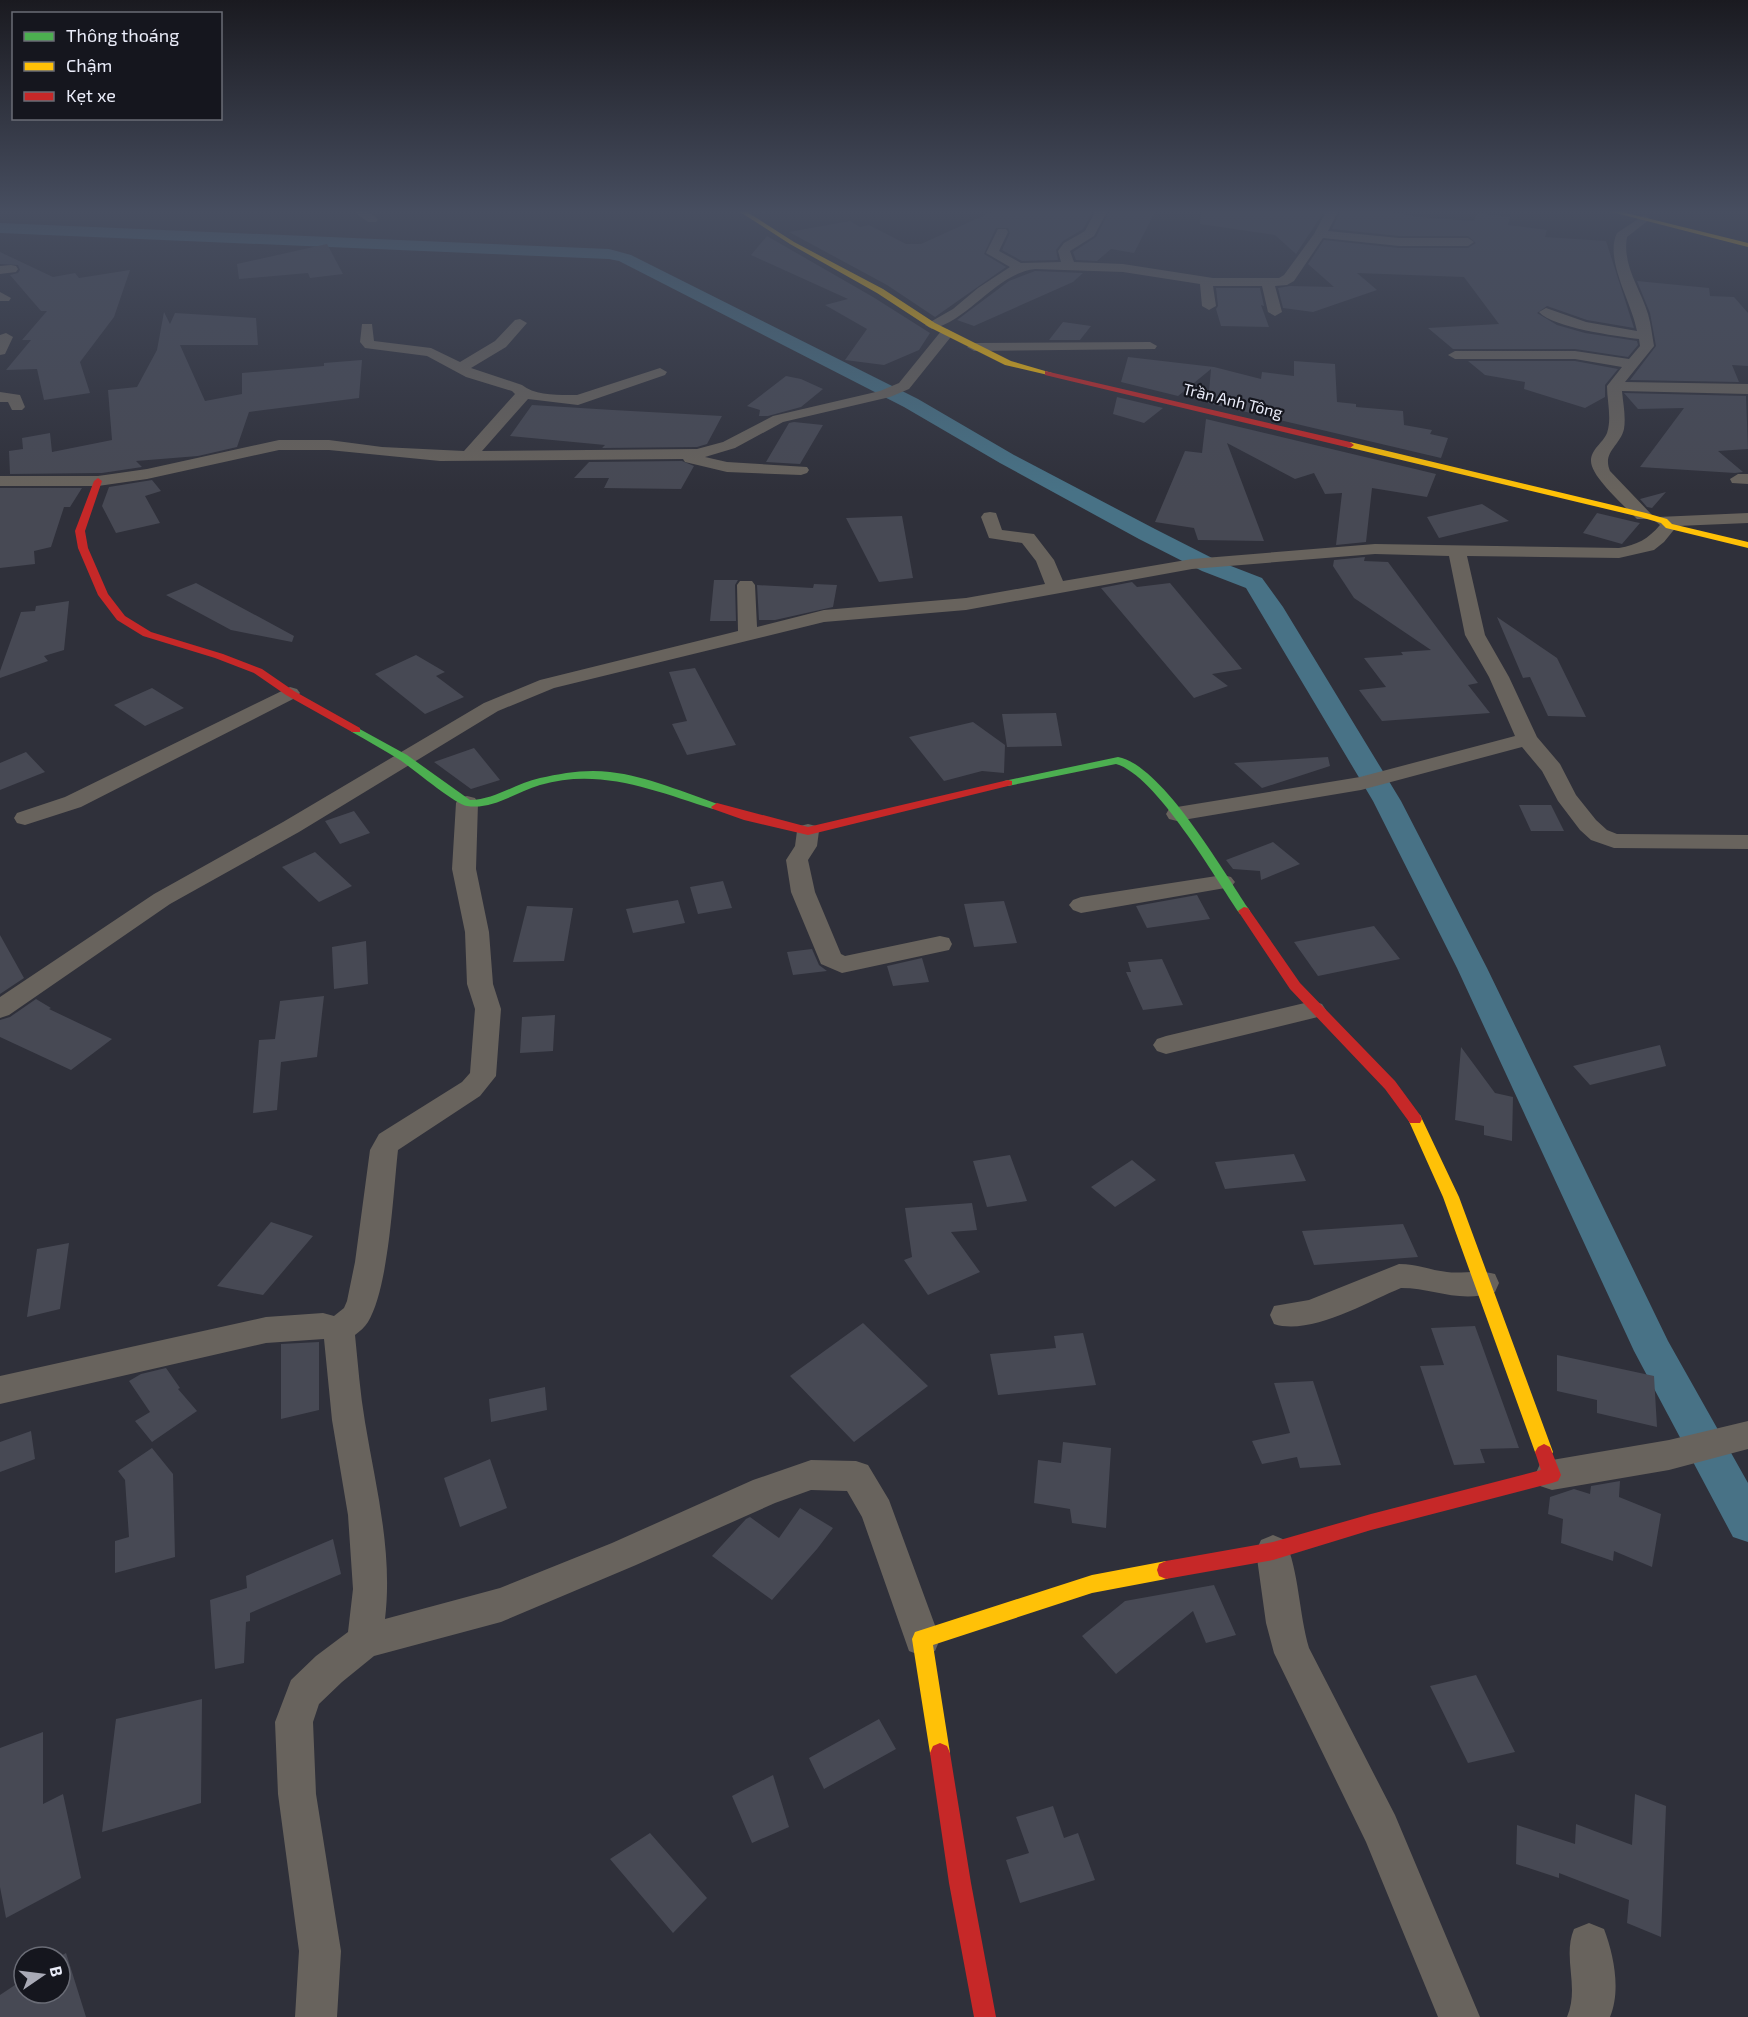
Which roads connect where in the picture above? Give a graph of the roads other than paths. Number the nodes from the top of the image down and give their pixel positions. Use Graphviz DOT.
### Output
graph roads {
  1 [pos="901,304"];
  2 [pos="967,304"];
  3 [pos="1273,304"];
  4 [pos="1637,304"];
  5 [pos="1275,312"];
  6 [pos="1546,312"];
  7 [pos="520,323"];
  8 [pos="932,324"];
  9 [pos="367,327"];
  10 [pos="947,333"];
  11 [pos="1645,336"];
  12 [pos="1150,346"];
  13 [pos="974,347"];
  14 [pos="1455,355"];
  15 [pos="1632,364"];
  16 [pos="460,368"];
  17 [pos="660,372"];
  18 [pos="1614,386"];
  19 [pos="1748,389"];
  20 [pos="524,394"];
  21 [pos="0,397"];
  22 [pos="16,407"];
  23 [pos="470,454"];
  24 [pos="683,455"];
  25 [pos="801,470"];
  26 [pos="0,481"];
  27 [pos="98,481"];
  28 [pos="1643,515"];
  29 [pos="990,518"];
  30 [pos="1748,518"];
  31 [pos="1666,523"];
  32 [pos="1748,545"];
  33 [pos="1457,552"];
  34 [pos="746,585"];
  35 [pos="1056,588"];
  36 [pos="748,633"];
  37 [pos="291,693"];
  38 [pos="1527,739"];
  39 [pos="403,758"];
  40 [pos="467,803"];
  41 [pos="1177,814"];
  42 [pos="26,818"];
  43 [pos="807,831"];
  44 [pos="1748,843"];
  45 [pos="1223,882"];
  46 [pos="1081,905"];
  47 [pos="940,944"];
  48 [pos="0,1009"];
  49 [pos="1313,1010"];
  50 [pos="1167,1045"];
  51 [pos="1484,1283"];
  52 [pos="1285,1315"];
  53 [pos="339,1330"];
  54 [pos="0,1389"];
  55 [pos="1748,1435"];
  56 [pos="1552,1475"];
  57 [pos="1273,1551"];
  58 [pos="922,1639"];
  59 [pos="365,1641"];
  60 [pos="1589,1944"];
  61 [pos="316,2017"];
  62 [pos="985,2017"];
  63 [pos="1459,2017"];
  64 [pos="1588,2017"];
  1 -- 8 [label="street, Trần Anh Tông"];
  2 -- 8 [label="street"];
  3 -- 5 [label="street"];
  4 -- 11 [label="street"];
  6 -- 11 [label="street"];
  7 -- 16 [label="street"];
  8 -- 10 [label="street, Trần Anh Tông"];
  9 -- 16 [label="street"];
  10 -- 13 [label="street, Trần Anh Tông"];
  10 -- 24 [label="street"];
  11 -- 15 [label="street"];
  12 -- 13 [label="street"];
  13 -- 28 [label="street, Trần Anh Tông"];
  14 -- 15 [label="street"];
  15 -- 18 [label="street"];
  16 -- 20 [label="street"];
  17 -- 20 [label="street"];
  18 -- 19 [label="street"];
  18 -- 28 [label="street"];
  20 -- 23 [label="street"];
  21 -- 22 [label="street"];
  23 -- 24 [label="street"];
  23 -- 27 [label="street"];
  24 -- 25 [label="street"];
  26 -- 27 [label="street"];
  27 -- 37 [label="street"];
  28 -- 31 [label="street, Trần Anh Tông"];
  29 -- 35 [label="street"];
  30 -- 31 [label="street"];
  31 -- 32 [label="street, Trần Anh Tông"];
  31 -- 33 [label="street"];
  33 -- 35 [label="street"];
  33 -- 38 [label="street"];
  34 -- 36 [label="street"];
  35 -- 36 [label="street"];
  36 -- 39 [label="street"];
  37 -- 39 [label="street"];
  37 -- 42 [label="street"];
  38 -- 41 [label="street"];
  38 -- 44 [label="street"];
  39 -- 40 [label="street"];
  39 -- 48 [label="street"];
  40 -- 43 [label="street"];
  40 -- 53 [label="street"];
  41 -- 43 [label="street"];
  41 -- 45 [label="street"];
  43 -- 47 [label="street"];
  45 -- 46 [label="street"];
  45 -- 49 [label="street"];
  49 -- 50 [label="street"];
  49 -- 51 [label="street"];
  51 -- 52 [label="street"];
  51 -- 56 [label="street"];
  53 -- 54 [label="street"];
  53 -- 59 [label="street"];
  55 -- 56 [label="street"];
  56 -- 57 [label="street"];
  57 -- 58 [label="street"];
  57 -- 63 [label="street"];
  58 -- 59 [label="street"];
  58 -- 62 [label="street"];
  59 -- 61 [label="street"];
  60 -- 64 [label="street"];
}
